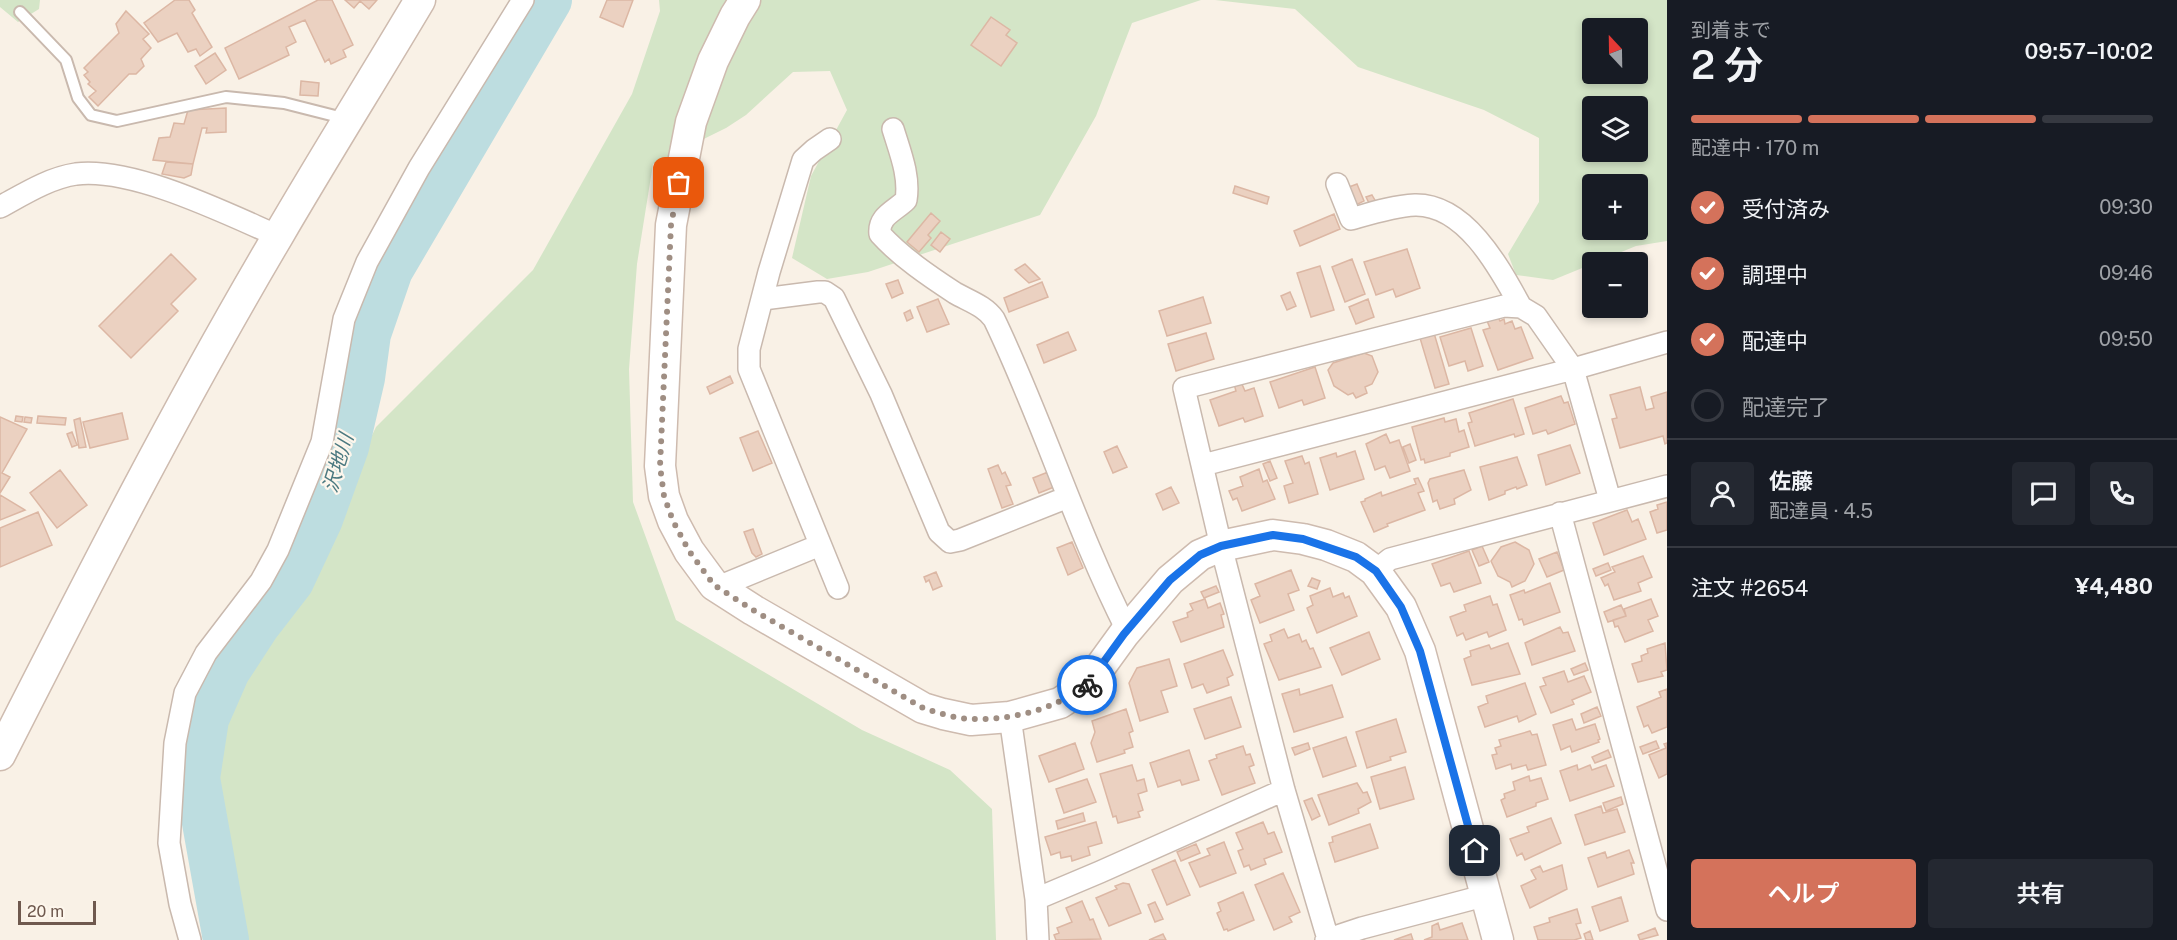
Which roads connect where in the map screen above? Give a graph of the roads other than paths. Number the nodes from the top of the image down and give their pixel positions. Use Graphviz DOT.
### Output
graph roads {
  1 [pos="420,0"];
  2 [pos="523,0"];
  3 [pos="746,0"];
  4 [pos="20,12"];
  5 [pos="349,120"];
  6 [pos="893,129"];
  7 [pos="830,139"];
  8 [pos="1336,184"];
  9 [pos="0,207"];
  10 [pos="278,236"];
  11 [pos="763,299"];
  12 [pos="1521,307"];
  13 [pos="1667,342"];
  14 [pos="1573,369"];
  15 [pos="1203,465"];
  16 [pos="1667,486"];
  17 [pos="1068,497"];
  18 [pos="1610,500"];
  19 [pos="1560,513"];
  20 [pos="820,545"];
  21 [pos="1221,546"];
  22 [pos="1376,571"];
  23 [pos="718,587"];
  24 [pos="838,588"];
  25 [pos="1127,630"];
  26 [pos="1010,717"];
  27 [pos="0,755"];
  28 [pos="1284,790"];
  29 [pos="1487,895"];
  30 [pos="1035,899"];
  31 [pos="1667,910"];
  32 [pos="190,940"];
  33 [pos="1038,940"];
  34 [pos="1327,940"];
  35 [pos="1498,940"];
  1 -- 5 [label="street"];
  2 -- 32 [label="street"];
  3 -- 23 [label="street"];
  4 -- 5 [label="lane"];
  5 -- 10 [label="street"];
  6 -- 17 [label="street"];
  7 -- 11 [label="street"];
  8 -- 12 [label="street"];
  9 -- 10 [label="street"];
  10 -- 27 [label="street"];
  11 -- 17 [label="street"];
  11 -- 20 [label="street"];
  12 -- 14 [label="street"];
  12 -- 15 [label="street"];
  13 -- 14 [label="street"];
  14 -- 15 [label="street"];
  14 -- 18 [label="street"];
  15 -- 21 [label="street"];
  16 -- 18 [label="street"];
  17 -- 25 [label="street"];
  18 -- 19 [label="street"];
  19 -- 22 [label="street"];
  19 -- 31 [label="street"];
  20 -- 23 [label="street"];
  20 -- 24 [label="street"];
  21 -- 22 [label="street"];
  21 -- 25 [label="street"];
  21 -- 28 [label="street"];
  22 -- 29 [label="street"];
  23 -- 26 [label="street"];
  25 -- 26 [label="street"];
  26 -- 30 [label="street"];
  28 -- 30 [label="street"];
  28 -- 34 [label="street"];
  29 -- 34 [label="street"];
  29 -- 35 [label="street"];
  30 -- 33 [label="street"];
}
